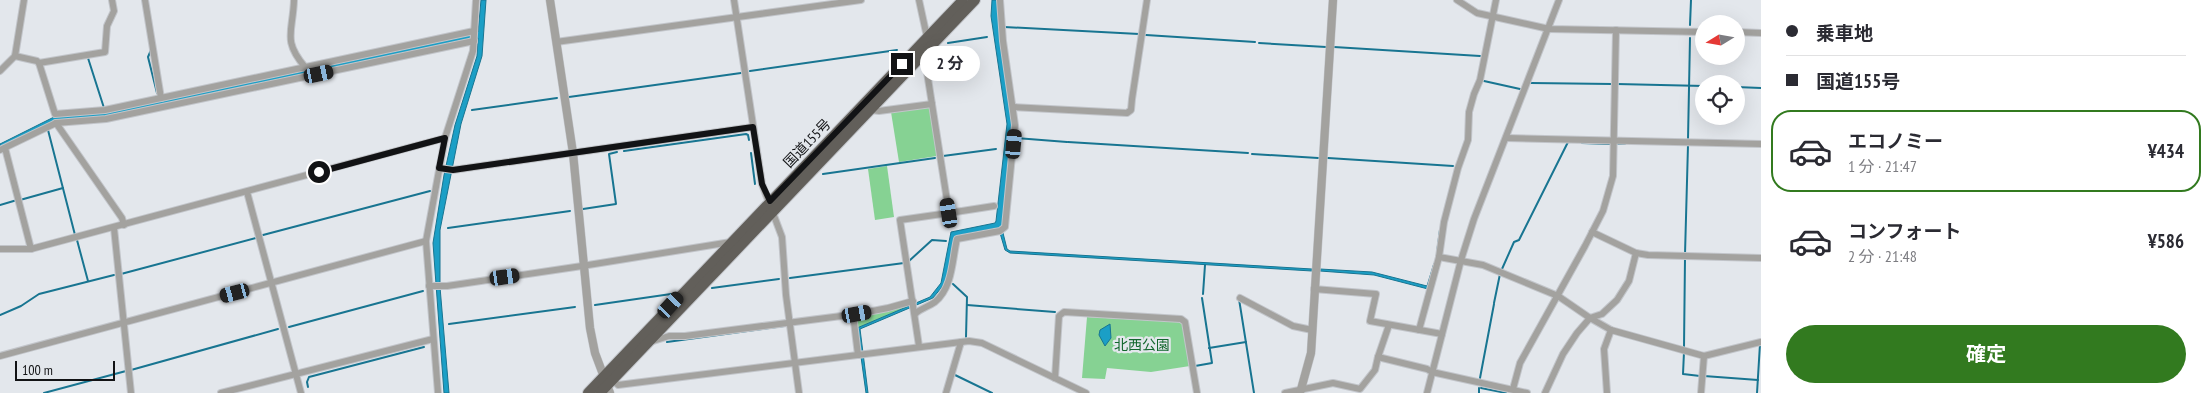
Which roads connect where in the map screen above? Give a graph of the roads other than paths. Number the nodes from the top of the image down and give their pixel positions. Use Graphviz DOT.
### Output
graph roads {
  1 [pos="24,0"];
  2 [pos="112,0"];
  3 [pos="146,0"];
  4 [pos="294,0"];
  5 [pos="476,0"];
  6 [pos="550,0"];
  7 [pos="734,0"];
  8 [pos="861,0"];
  9 [pos="919,0"];
  10 [pos="963,0"];
  11 [pos="975,0"];
  12 [pos="1000,0"];
  13 [pos="1147,0"];
  14 [pos="1333,0"];
  15 [pos="1457,0"];
  16 [pos="1496,0"];
  17 [pos="1559,0"];
  18 [pos="737,17"];
  19 [pos="1494,18"];
  20 [pos="1549,28"];
  21 [pos="1616,30"];
  22 [pos="1695,32"];
  23 [pos="1745,32"];
  24 [pos="1761,33"];
  25 [pos="474,36"];
  26 [pos="927,38"];
  27 [pos="556,42"];
  28 [pos="924,53"];
  29 [pos="15,56"];
  30 [pos="39,63"];
  31 [pos="305,67"];
  32 [pos="0,70"];
  33 [pos="161,98"];
  34 [pos="932,104"];
  35 [pos="1013,107"];
  36 [pos="871,110"];
  37 [pos="56,119"];
  38 [pos="753,127"];
  39 [pos="445,138"];
  40 [pos="1506,138"];
  41 [pos="1613,140"];
  42 [pos="1761,144"];
  43 [pos="2,149"];
  44 [pos="573,153"];
  45 [pos="442,169"];
  46 [pos="247,192"];
  47 [pos="770,201"];
  48 [pos="994,206"];
  49 [pos="774,212"];
  50 [pos="949,213"];
  51 [pos="124,225"];
  52 [pos="114,228"];
  53 [pos="1592,232"];
  54 [pos="426,241"];
  55 [pos="731,242"];
  56 [pos="0,249"];
  57 [pos="32,249"];
  58 [pos="1636,253"];
  59 [pos="1439,257"];
  60 [pos="1761,258"];
  61 [pos="1461,260"];
  62 [pos="582,266"];
  63 [pos="272,283"];
  64 [pos="430,285"];
  65 [pos="1314,289"];
  66 [pos="1558,296"];
  67 [pos="1240,298"];
  68 [pos="914,307"];
  69 [pos="853,314"];
  70 [pos="1590,318"];
  71 [pos="789,322"];
  72 [pos="124,323"];
  73 [pos="1389,325"];
  74 [pos="1312,330"];
  75 [pos="1419,330"];
  76 [pos="1611,330"];
  77 [pos="1442,334"];
  78 [pos="433,339"];
  79 [pos="961,342"];
  80 [pos="1761,342"];
  81 [pos="647,343"];
  82 [pos="919,346"];
  83 [pos="861,354"];
  84 [pos="0,356"];
  85 [pos="1704,356"];
  86 [pos="1378,357"];
  87 [pos="795,363"];
  88 [pos="1432,372"];
  89 [pos="296,373"];
  90 [pos="1055,378"];
  91 [pos="607,386"];
  92 [pos="1513,389"];
  93 [pos="1361,391"];
  94 [pos="1300,392"];
  95 [pos="131,393"];
  96 [pos="221,393"];
  97 [pos="301,393"];
  98 [pos="438,393"];
  99 [pos="588,393"];
  100 [pos="799,393"];
  101 [pos="946,393"];
  102 [pos="1086,393"];
  103 [pos="1197,393"];
  104 [pos="1285,393"];
  105 [pos="1427,393"];
  106 [pos="1527,393"];
  107 [pos="1545,393"];
  108 [pos="1607,393"];
  109 [pos="1701,393"];
  1 -- 29 [label="street"];
  2 -- 30 [label="street"];
  3 -- 33 [label="street"];
  4 -- 31 [label="street"];
  5 -- 25 [label="street"];
  6 -- 27 [label="street"];
  7 -- 18 [label="street"];
  8 -- 18 [label="street"];
  9 -- 26 [label="street"];
  10 -- 26 [label="highway, 国道155号"];
  11 -- 28 [label="highway, 国道155号"];
  12 -- 35 [label="street"];
  13 -- 35 [label="street"];
  14 -- 65 [label="street"];
  15 -- 19 [label="street"];
  16 -- 19 [label="street"];
  17 -- 20 [label="street"];
  18 -- 27 [label="street"];
  18 -- 38 [label="street"];
  19 -- 20 [label="street"];
  19 -- 59 [label="street"];
  20 -- 21 [label="street"];
  20 -- 40 [label="street"];
  21 -- 22 [label="street"];
  21 -- 41 [label="street"];
  23 -- 24 [label="street"];
  25 -- 31 [label="street"];
  25 -- 37 [label="street"];
  25 -- 39 [label="street"];
  26 -- 47 [label="highway, 国道155号"];
  27 -- 44 [label="street"];
  28 -- 34 [label="street"];
  28 -- 36 [label="highway, 国道155号"];
  29 -- 30 [label="street"];
  29 -- 32 [label="street"];
  30 -- 37 [label="street"];
  31 -- 33 [label="street"];
  33 -- 37 [label="street"];
  34 -- 36 [label="street"];
  34 -- 50 [label="street"];
  35 -- 68 [label="street"];
  36 -- 49 [label="highway, 国道155号"];
  37 -- 43 [label="street"];
  37 -- 51 [label="street"];
  38 -- 44 [label="street"];
  38 -- 47 [label="street"];
  39 -- 45 [label="street"];
  39 -- 46 [label="street"];
  40 -- 41 [label="street"];
  40 -- 61 [label="street"];
  41 -- 42 [label="street"];
  41 -- 53 [label="street"];
  43 -- 57 [label="street"];
  44 -- 45 [label="street"];
  44 -- 62 [label="street"];
  45 -- 54 [label="street"];
  46 -- 51 [label="street"];
  46 -- 63 [label="street"];
  47 -- 49 [label="street"];
  47 -- 55 [label="highway, 国道155号"];
  48 -- 50 [label="street"];
  49 -- 71 [label="street"];
  49 -- 81 [label="highway, 国道155号"];
  50 -- 68 [label="street"];
  51 -- 52 [label="street"];
  52 -- 57 [label="street"];
  52 -- 72 [label="street"];
  53 -- 58 [label="street"];
  53 -- 66 [label="street"];
  54 -- 63 [label="street"];
  54 -- 64 [label="street"];
  55 -- 62 [label="street"];
  55 -- 91 [label="highway, 国道155号"];
  56 -- 57 [label="street"];
  58 -- 60 [label="street"];
  58 -- 70 [label="street"];
  59 -- 61 [label="street"];
  59 -- 75 [label="street"];
  61 -- 66 [label="street"];
  61 -- 77 [label="street"];
  62 -- 64 [label="street"];
  62 -- 91 [label="street"];
  63 -- 72 [label="street"];
  63 -- 89 [label="street"];
  64 -- 78 [label="street"];
  65 -- 73 [label="street"];
  65 -- 74 [label="street"];
  66 -- 70 [label="street"];
  66 -- 92 [label="street"];
  67 -- 74 [label="street"];
  68 -- 69 [label="street"];
  68 -- 82 [label="street"];
  69 -- 71 [label="street"];
  69 -- 83 [label="street"];
  70 -- 76 [label="street"];
  70 -- 107 [label="street"];
  71 -- 81 [label="street"];
  71 -- 87 [label="street"];
  72 -- 84 [label="street"];
  72 -- 95 [label="street"];
  73 -- 75 [label="street"];
  73 -- 86 [label="street"];
  74 -- 94 [label="street"];
  75 -- 77 [label="street"];
  76 -- 85 [label="street"];
  76 -- 108 [label="street"];
  77 -- 88 [label="street"];
  78 -- 89 [label="street"];
  78 -- 98 [label="street"];
  79 -- 82 [label="street"];
  79 -- 90 [label="street"];
  79 -- 101 [label="street"];
  80 -- 85 [label="street"];
  81 -- 91 [label="highway, 国道155号"];
  82 -- 83 [label="street"];
  83 -- 87 [label="street"];
  85 -- 109 [label="street"];
  86 -- 88 [label="street"];
  86 -- 93 [label="street"];
  87 -- 91 [label="street"];
  87 -- 100 [label="street"];
  88 -- 92 [label="street"];
  88 -- 105 [label="street"];
  89 -- 96 [label="street"];
  89 -- 97 [label="street"];
  90 -- 102 [label="street"];
  90 -- 103 [label="street"];
  91 -- 99 [label="highway, 国道155号"];
  92 -- 106 [label="street"];
  93 -- 94 [label="street"];
  94 -- 104 [label="street"];
}
